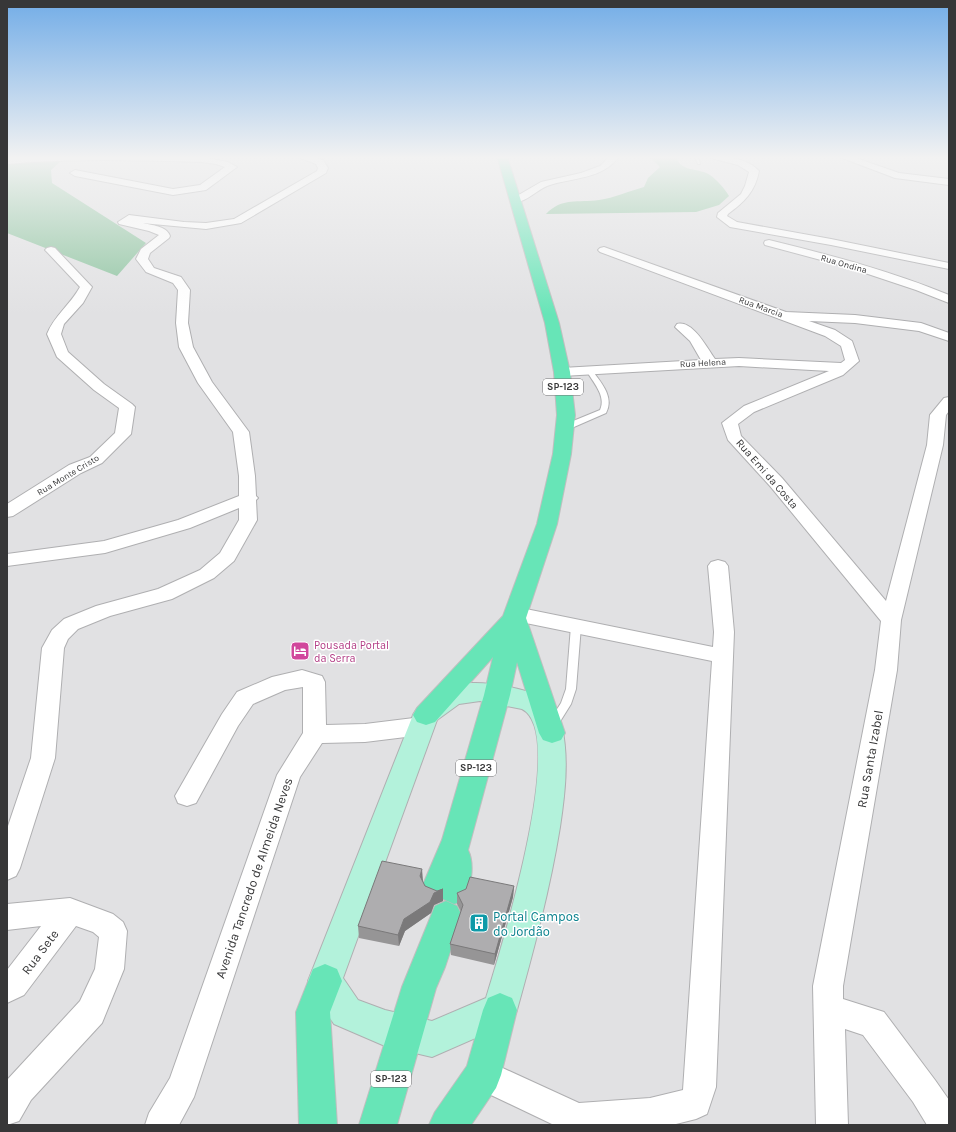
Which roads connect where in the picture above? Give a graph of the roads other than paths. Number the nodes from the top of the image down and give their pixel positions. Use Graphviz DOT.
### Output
graph roads {
  1 [pos="258,209"];
  2 [pos="518,209"];
  3 [pos="729,209"];
  4 [pos="742,228"];
  5 [pos="51,250"];
  6 [pos="604,250"];
  7 [pos="949,266"];
  8 [pos="949,300"];
  9 [pos="784,316"];
  10 [pos="682,326"];
  11 [pos="949,337"];
  12 [pos="710,363"];
  13 [pos="844,367"];
  14 [pos="589,370"];
  15 [pos="562,372"];
  16 [pos="949,401"];
  17 [pos="564,428"];
  18 [pos="249,498"];
  19 [pos="7,512"];
  20 [pos="7,560"];
  21 [pos="718,566"];
  22 [pos="515,616"];
  23 [pos="891,620"];
  24 [pos="576,626"];
  25 [pos="723,656"];
  26 [pos="497,696"];
  27 [pos="424,721"];
  28 [pos="552,730"];
  29 [pos="316,734"];
  30 [pos="187,796"];
  31 [pos="7,868"];
  32 [pos="70,911"];
  33 [pos="7,917"];
  34 [pos="325,981"];
  35 [pos="7,989"];
  36 [pos="829,1009"];
  37 [pos="500,1010"];
  38 [pos="405,1032"];
  39 [pos="482,1075"];
  40 [pos="7,1109"];
  41 [pos="579,1122"];
  42 [pos="161,1125"];
  43 [pos="318,1125"];
  44 [pos="378,1125"];
  45 [pos="448,1125"];
  46 [pos="832,1125"];
  47 [pos="946,1125"];
  1 -- 18 [label="street"];
  2 -- 15 [label="main road, SP-123"];
  3 -- 4 [label="street, Rua Ondina"];
  4 -- 7 [label="street, Rua Ondina"];
  4 -- 8 [label="street, Rua Ondina"];
  5 -- 19 [label="street, Rua Monte Cristo"];
  6 -- 9 [label="street, Rua Marcia"];
  9 -- 11 [label="street, Rua Marcia"];
  9 -- 13 [label="street"];
  10 -- 12 [label="street"];
  12 -- 13 [label="street, Rua Helena"];
  12 -- 14 [label="street, Rua Helena"];
  13 -- 23 [label="street, Rua Emi da Costa"];
  14 -- 15 [label="street, Rua Helena"];
  14 -- 17 [label="lane"];
  15 -- 17 [label="main road, SP-123"];
  16 -- 23 [label="street, Rua Santa Izabel"];
  17 -- 22 [label="main road, SP-123"];
  18 -- 20 [label="street"];
  18 -- 31 [label="street"];
  21 -- 25 [label="street"];
  22 -- 24 [label="street"];
  22 -- 26 [label="main road, SP-123"];
  22 -- 27 [label="main road"];
  22 -- 28 [label="main road"];
  23 -- 36 [label="street, Rua Santa Izabel"];
  24 -- 25 [label="street"];
  24 -- 28 [label="lane"];
  25 -- 41 [label="street"];
  26 -- 27 [label="street"];
  26 -- 28 [label="street"];
  26 -- 38 [label="main road, SP-123"];
  27 -- 29 [label="street"];
  27 -- 34 [label="street"];
  28 -- 37 [label="street"];
  29 -- 30 [label="street"];
  29 -- 42 [label="street, Avenida Tancredo de Almeida Neves"];
  32 -- 33 [label="street"];
  32 -- 35 [label="street, Rua Sete"];
  32 -- 40 [label="street"];
  34 -- 38 [label="street"];
  34 -- 43 [label="main road"];
  36 -- 46 [label="street, Rua Santa Izabel"];
  36 -- 47 [label="street"];
  37 -- 38 [label="street"];
  37 -- 39 [label="main road"];
  38 -- 44 [label="main road, SP-123"];
  39 -- 41 [label="street"];
  39 -- 45 [label="main road"];
}
